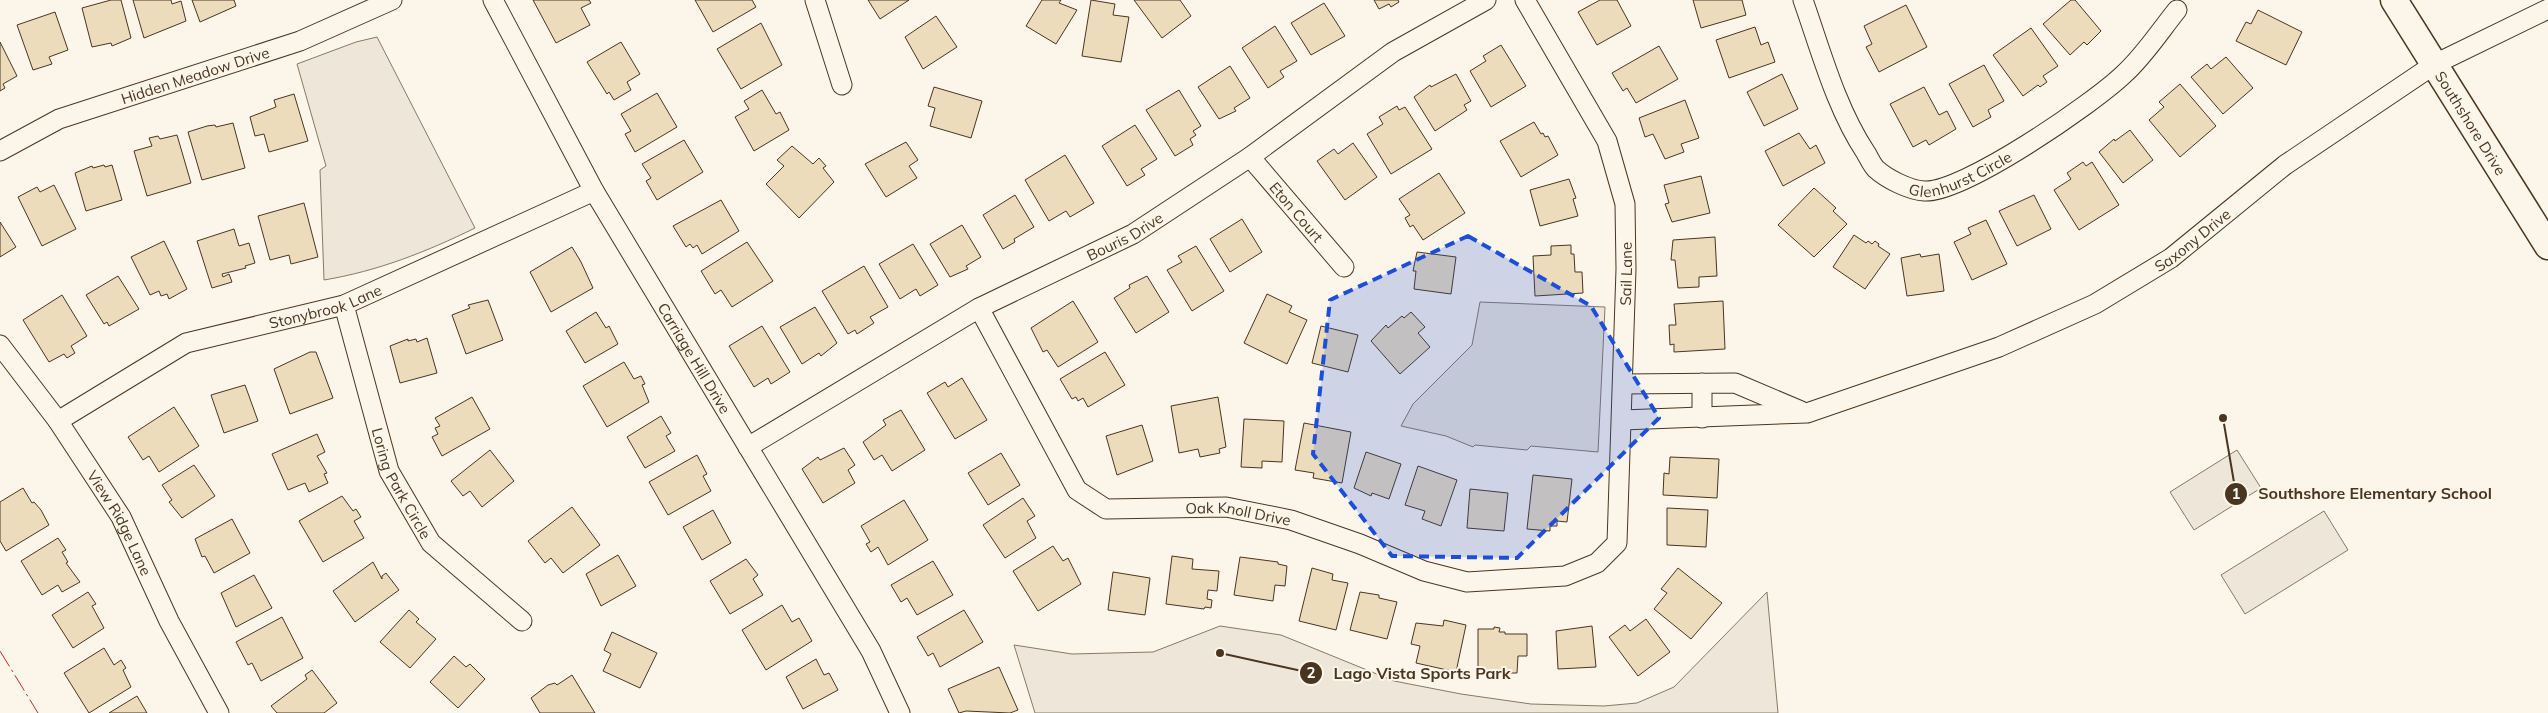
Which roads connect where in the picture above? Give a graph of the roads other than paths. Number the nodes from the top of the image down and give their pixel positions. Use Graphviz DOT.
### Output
graph roads {
  1 [pos="392,0"];
  2 [pos="493,0"];
  3 [pos="816,0"];
  4 [pos="1486,0"];
  5 [pos="1525,0"];
  6 [pos="1803,0"];
  7 [pos="2394,0"];
  8 [pos="2548,8"];
  9 [pos="2177,10"];
  10 [pos="2434,64"];
  11 [pos="842,86"];
  12 [pos="0,150"];
  13 [pos="1250,157"];
  14 [pos="594,191"];
  15 [pos="2548,246"];
  16 [pos="1344,267"];
  17 [pos="344,305"];
  18 [pos="979,308"];
  19 [pos="0,345"];
  20 [pos="1702,383"];
  21 [pos="1623,384"];
  22 [pos="1807,413"];
  23 [pos="1702,418"];
  24 [pos="1622,420"];
  25 [pos="58,421"];
  26 [pos="748,447"];
  27 [pos="1597,563"];
  28 [pos="522,621"];
  29 [pos="219,713"];
  30 [pos="900,713"];
  1 -- 12 [label="street, Hidden Meadow Drive"];
  2 -- 14 [label="street, Carriage Hill Drive"];
  3 -- 11 [label="street"];
  4 -- 13 [label="street, Bouris Drive"];
  5 -- 21 [label="street, Sail Lane"];
  6 -- 9 [label="street, Glenhurst Circle"];
  7 -- 10 [label="street, Southshore Drive"];
  8 -- 10 [label="street, Saxony Drive"];
  10 -- 15 [label="street, Southshore Drive"];
  10 -- 22 [label="street, Saxony Drive"];
  13 -- 16 [label="street, Eton Court"];
  13 -- 18 [label="street, Bouris Drive"];
  14 -- 17 [label="street, Stonybrook Lane"];
  14 -- 26 [label="street, Carriage Hill Drive"];
  17 -- 25 [label="street, Stonybrook Lane"];
  17 -- 28 [label="street, Loring Park Circle"];
  18 -- 26 [label="street, Bouris Drive"];
  18 -- 27 [label="street, Oak Knoll Drive"];
  19 -- 25 [label="street, View Ridge Lane"];
  20 -- 21 [label="street"];
  20 -- 22 [label="street"];
  20 -- 23 [label="street"];
  21 -- 24 [label="street, Sail Lane"];
  22 -- 23 [label="street, Saxony Drive"];
  23 -- 24 [label="street, Saxony Drive"];
  24 -- 27 [label="street, Sail Lane"];
  25 -- 29 [label="street, View Ridge Lane"];
  26 -- 30 [label="street, Carriage Hill Drive"];
}
